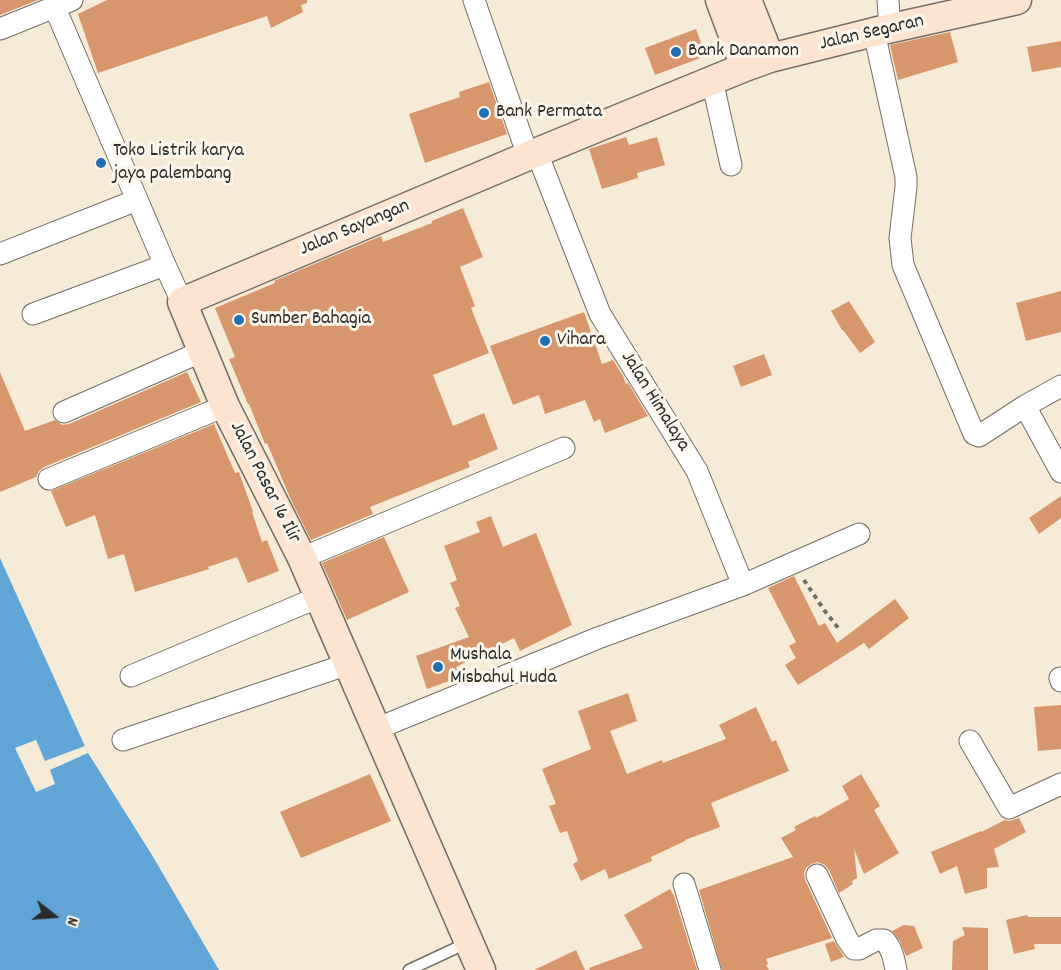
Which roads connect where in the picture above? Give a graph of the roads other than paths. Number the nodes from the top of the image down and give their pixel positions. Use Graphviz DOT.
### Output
graph roads {
  1 [pos="474,0"];
  2 [pos="720,0"];
  3 [pos="747,0"];
  4 [pos="888,0"];
  5 [pos="1017,0"];
  6 [pos="60,3"];
  7 [pos="0,29"];
  8 [pos="882,31"];
  9 [pos="757,63"];
  10 [pos="712,80"];
  11 [pos="532,154"];
  12 [pos="731,165"];
  13 [pos="137,200"];
  14 [pos="0,254"];
  15 [pos="165,265"];
  16 [pos="182,302"];
  17 [pos="33,314"];
  18 [pos="203,351"];
  19 [pos="1061,386"];
  20 [pos="225,406"];
  21 [pos="1025,406"];
  22 [pos="64,412"];
  23 [pos="564,448"];
  24 [pos="1061,472"];
  25 [pos="49,479"];
  26 [pos="859,534"];
  27 [pos="302,558"];
  28 [pos="743,585"];
  29 [pos="319,597"];
  30 [pos="348,664"];
  31 [pos="130,676"];
  32 [pos="376,729"];
  33 [pos="123,740"];
  34 [pos="970,741"];
  35 [pos="1061,784"];
  36 [pos="817,875"];
  37 [pos="684,884"];
  38 [pos="475,956"];
  39 [pos="410,970"];
  40 [pos="710,970"];
  41 [pos="896,970"];
  1 -- 11 [label="street, Jalan Himalaya"];
  2 -- 9 [label="street"];
  3 -- 9 [label="street"];
  4 -- 8 [label="street"];
  5 -- 8 [label="street, Jalan Segaran"];
  6 -- 7 [label="street"];
  6 -- 13 [label="street, Jalan Pasar 16 Ilir"];
  8 -- 9 [label="street, Jalan Segaran"];
  8 -- 21 [label="street"];
  9 -- 10 [label="street, Jalan Segaran"];
  10 -- 11 [label="street, Jalan Segaran"];
  10 -- 12 [label="street"];
  11 -- 16 [label="street, Jalan Sayangan"];
  11 -- 28 [label="street, Jalan Himalaya"];
  13 -- 14 [label="street"];
  13 -- 15 [label="street, Jalan Pasar 16 Ilir"];
  15 -- 16 [label="street, Jalan Pasar 16 Ilir"];
  15 -- 17 [label="street"];
  16 -- 18 [label="street, Jalan Pasar 16 Ilir"];
  18 -- 20 [label="street, Jalan Pasar 16 Ilir"];
  18 -- 22 [label="street"];
  19 -- 21 [label="street"];
  20 -- 25 [label="street"];
  20 -- 27 [label="street, Jalan Pasar 16 Ilir"];
  21 -- 24 [label="street"];
  23 -- 27 [label="street"];
  26 -- 28 [label="street"];
  27 -- 29 [label="street, Jalan Pasar 16 Ilir"];
  28 -- 32 [label="street"];
  29 -- 30 [label="street, Jalan Pasar 16 Ilir"];
  29 -- 31 [label="street"];
  30 -- 32 [label="street, Jalan Pasar 16 Ilir"];
  30 -- 33 [label="street"];
  32 -- 38 [label="street, Jalan Pasar 16 Ilir"];
  34 -- 35 [label="street"];
  36 -- 41 [label="street"];
  37 -- 40 [label="street"];
  38 -- 39 [label="lane"];
}
